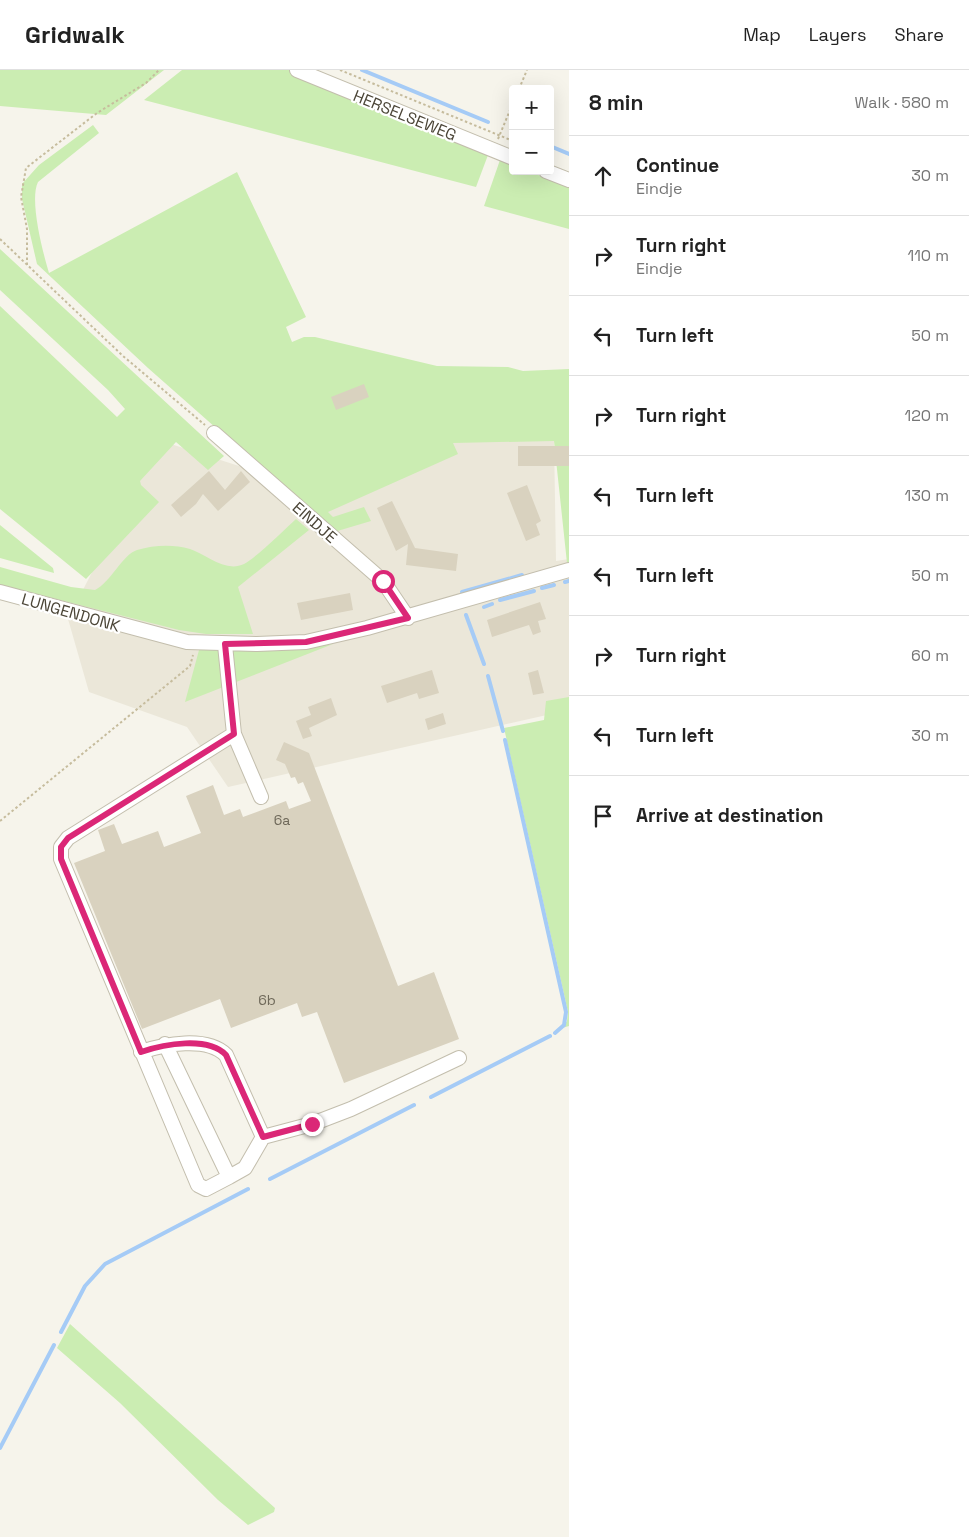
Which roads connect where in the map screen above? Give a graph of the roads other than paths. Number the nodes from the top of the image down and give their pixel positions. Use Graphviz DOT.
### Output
graph roads {
  1 [pos="297,70"];
  2 [pos="509,156"];
  3 [pos="554,174"];
  4 [pos="569,180"];
  5 [pos="214,433"];
  6 [pos="569,570"];
  7 [pos="0,592"];
  8 [pos="408,618"];
  9 [pos="225,644"];
  10 [pos="234,734"];
  11 [pos="261,797"];
  12 [pos="165,1044"];
  13 [pos="141,1052"];
  14 [pos="459,1058"];
  15 [pos="263,1137"];
  16 [pos="229,1177"];
  1 -- 2 [label="street, HERSELSEWEG"];
  3 -- 4 [label="street"];
  5 -- 8 [label="street, EINDJE"];
  6 -- 8 [label="street"];
  7 -- 9 [label="street, LUNGENDONK"];
  8 -- 9 [label="street"];
  9 -- 10 [label="street"];
  10 -- 11 [label="street"];
  10 -- 13 [label="street"];
  12 -- 13 [label="street"];
  12 -- 15 [label="street"];
  12 -- 16 [label="street"];
  13 -- 16 [label="street"];
  14 -- 15 [label="street"];
  15 -- 16 [label="street"];
}
